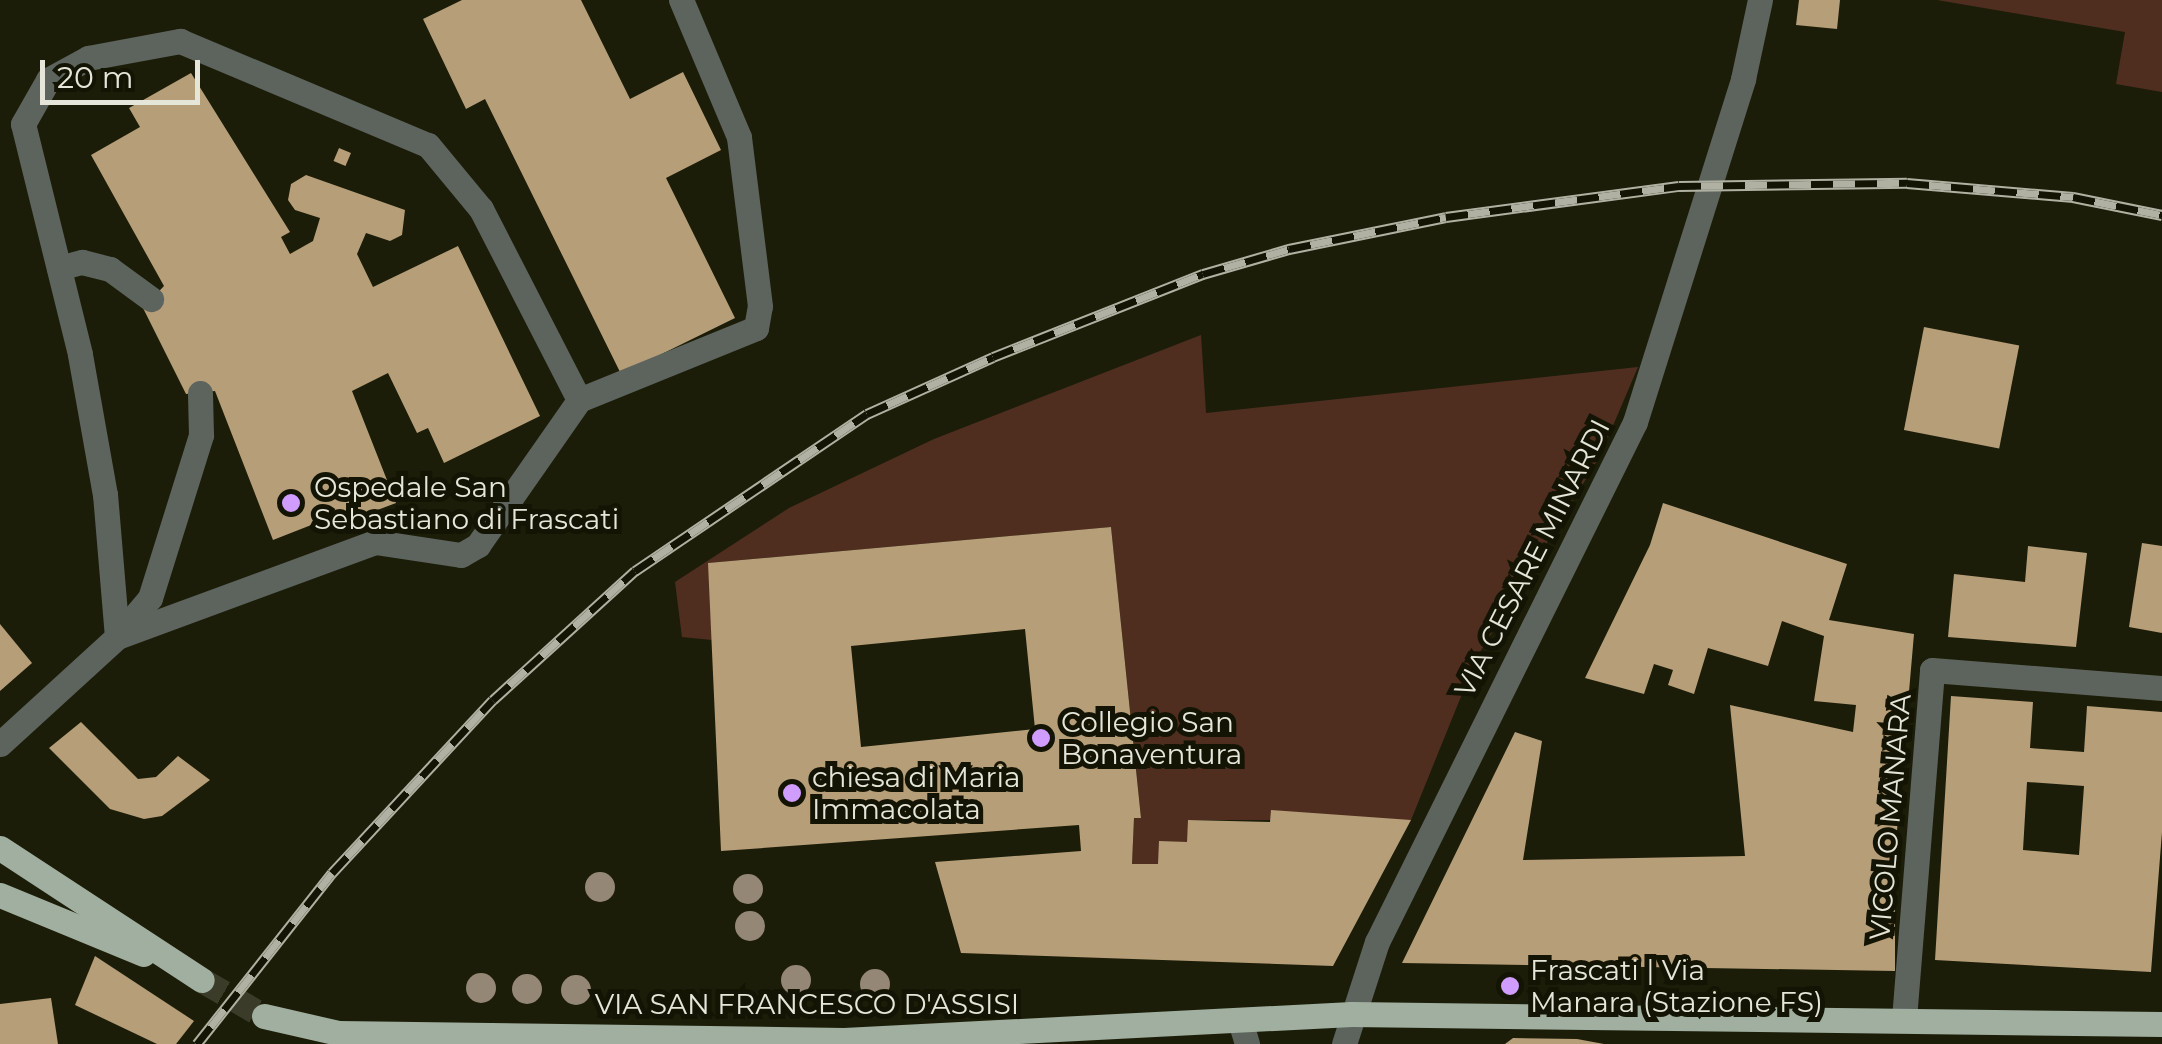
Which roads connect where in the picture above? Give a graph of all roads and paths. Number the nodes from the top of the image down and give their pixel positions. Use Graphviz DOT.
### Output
graph roads {
  1 [pos="681,0"];
  2 [pos="1760,0"];
  3 [pos="58,268"];
  4 [pos="150,299"];
  5 [pos="200,393"];
  6 [pos="579,400"];
  7 [pos="118,636"];
  8 [pos="2162,688"];
  9 [pos="0,744"];
  10 [pos="0,848"];
  11 [pos="0,895"];
  12 [pos="1351,1014"];
  13 [pos="264,1016"];
  14 [pos="1904,1019"];
  15 [pos="2162,1024"];
  16 [pos="1244,1034"];
  17 [pos="1344,1044"];
  1 -- 6 [label="street"];
  2 -- 12 [label="street, VIA CESARE MINARDI"];
  3 -- 4 [label="street"];
  3 -- 6 [label="street"];
  3 -- 7 [label="street"];
  5 -- 7 [label="street"];
  6 -- 7 [label="street"];
  7 -- 9 [label="street"];
  8 -- 14 [label="street, VICOLO MANARA"];
  10 -- 11 [label="main road"];
  12 -- 14 [label="main road, VIA SAN FRANCESCO D'ASSISI"];
  12 -- 16 [label="main road, VIA SAN FRANCESCO D'ASSISI"];
  12 -- 17 [label="street, VIA CESARE MINARDI"];
  13 -- 16 [label="main road, VIA SAN FRANCESCO D'ASSISI"];
  14 -- 15 [label="main road, VIA SAN FRANCESCO D'ASSISI"];
}
